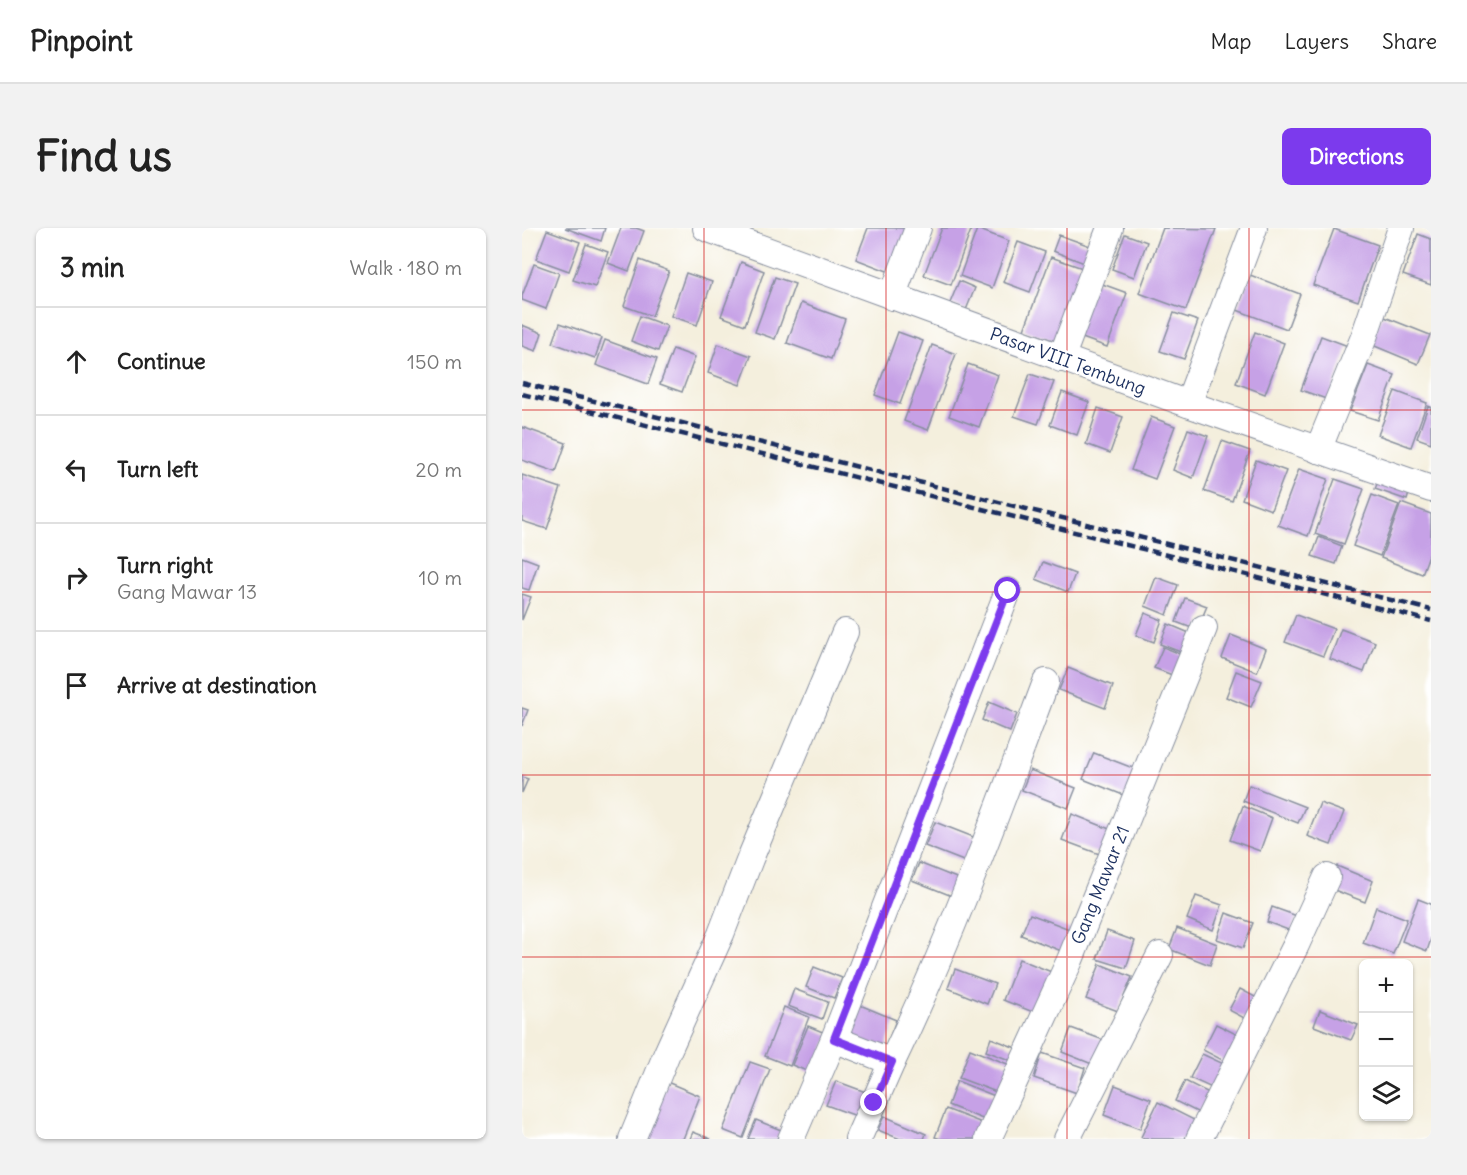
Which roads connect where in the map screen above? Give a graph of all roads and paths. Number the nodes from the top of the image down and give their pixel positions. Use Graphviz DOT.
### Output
graph roads {
  1 [pos="707,228"];
  2 [pos="918,228"];
  3 [pos="1110,228"];
  4 [pos="1254,228"];
  5 [pos="1401,228"];
  6 [pos="892,297"];
  7 [pos="1061,359"];
  8 [pos="1188,404"];
  9 [pos="1318,450"];
  10 [pos="1431,489"];
  11 [pos="1008,591"];
  12 [pos="1204,628"];
  13 [pos="845,632"];
  14 [pos="1046,682"];
  15 [pos="1327,877"];
  16 [pos="1160,955"];
  17 [pos="834,1039"];
  18 [pos="892,1062"];
  19 [pos="632,1139"];
  20 [pos="791,1139"];
  21 [pos="858,1139"];
  22 [pos="988,1139"];
  23 [pos="1067,1139"];
  24 [pos="1199,1139"];
  1 -- 6 [label="street, Pasar VIII Tembung"];
  2 -- 6 [label="street"];
  3 -- 7 [label="street"];
  4 -- 8 [label="street"];
  5 -- 9 [label="street"];
  6 -- 7 [label="street, Pasar VIII Tembung"];
  7 -- 8 [label="street, Pasar VIII Tembung"];
  8 -- 9 [label="street, Pasar VIII Tembung"];
  9 -- 10 [label="street, Pasar VIII Tembung"];
  11 -- 17 [label="street"];
  12 -- 22 [label="street, Gang Mawar 21"];
  13 -- 19 [label="street"];
  14 -- 18 [label="street"];
  15 -- 24 [label="street"];
  16 -- 23 [label="street"];
  17 -- 18 [label="street"];
  17 -- 20 [label="street"];
  18 -- 21 [label="street"];
}
